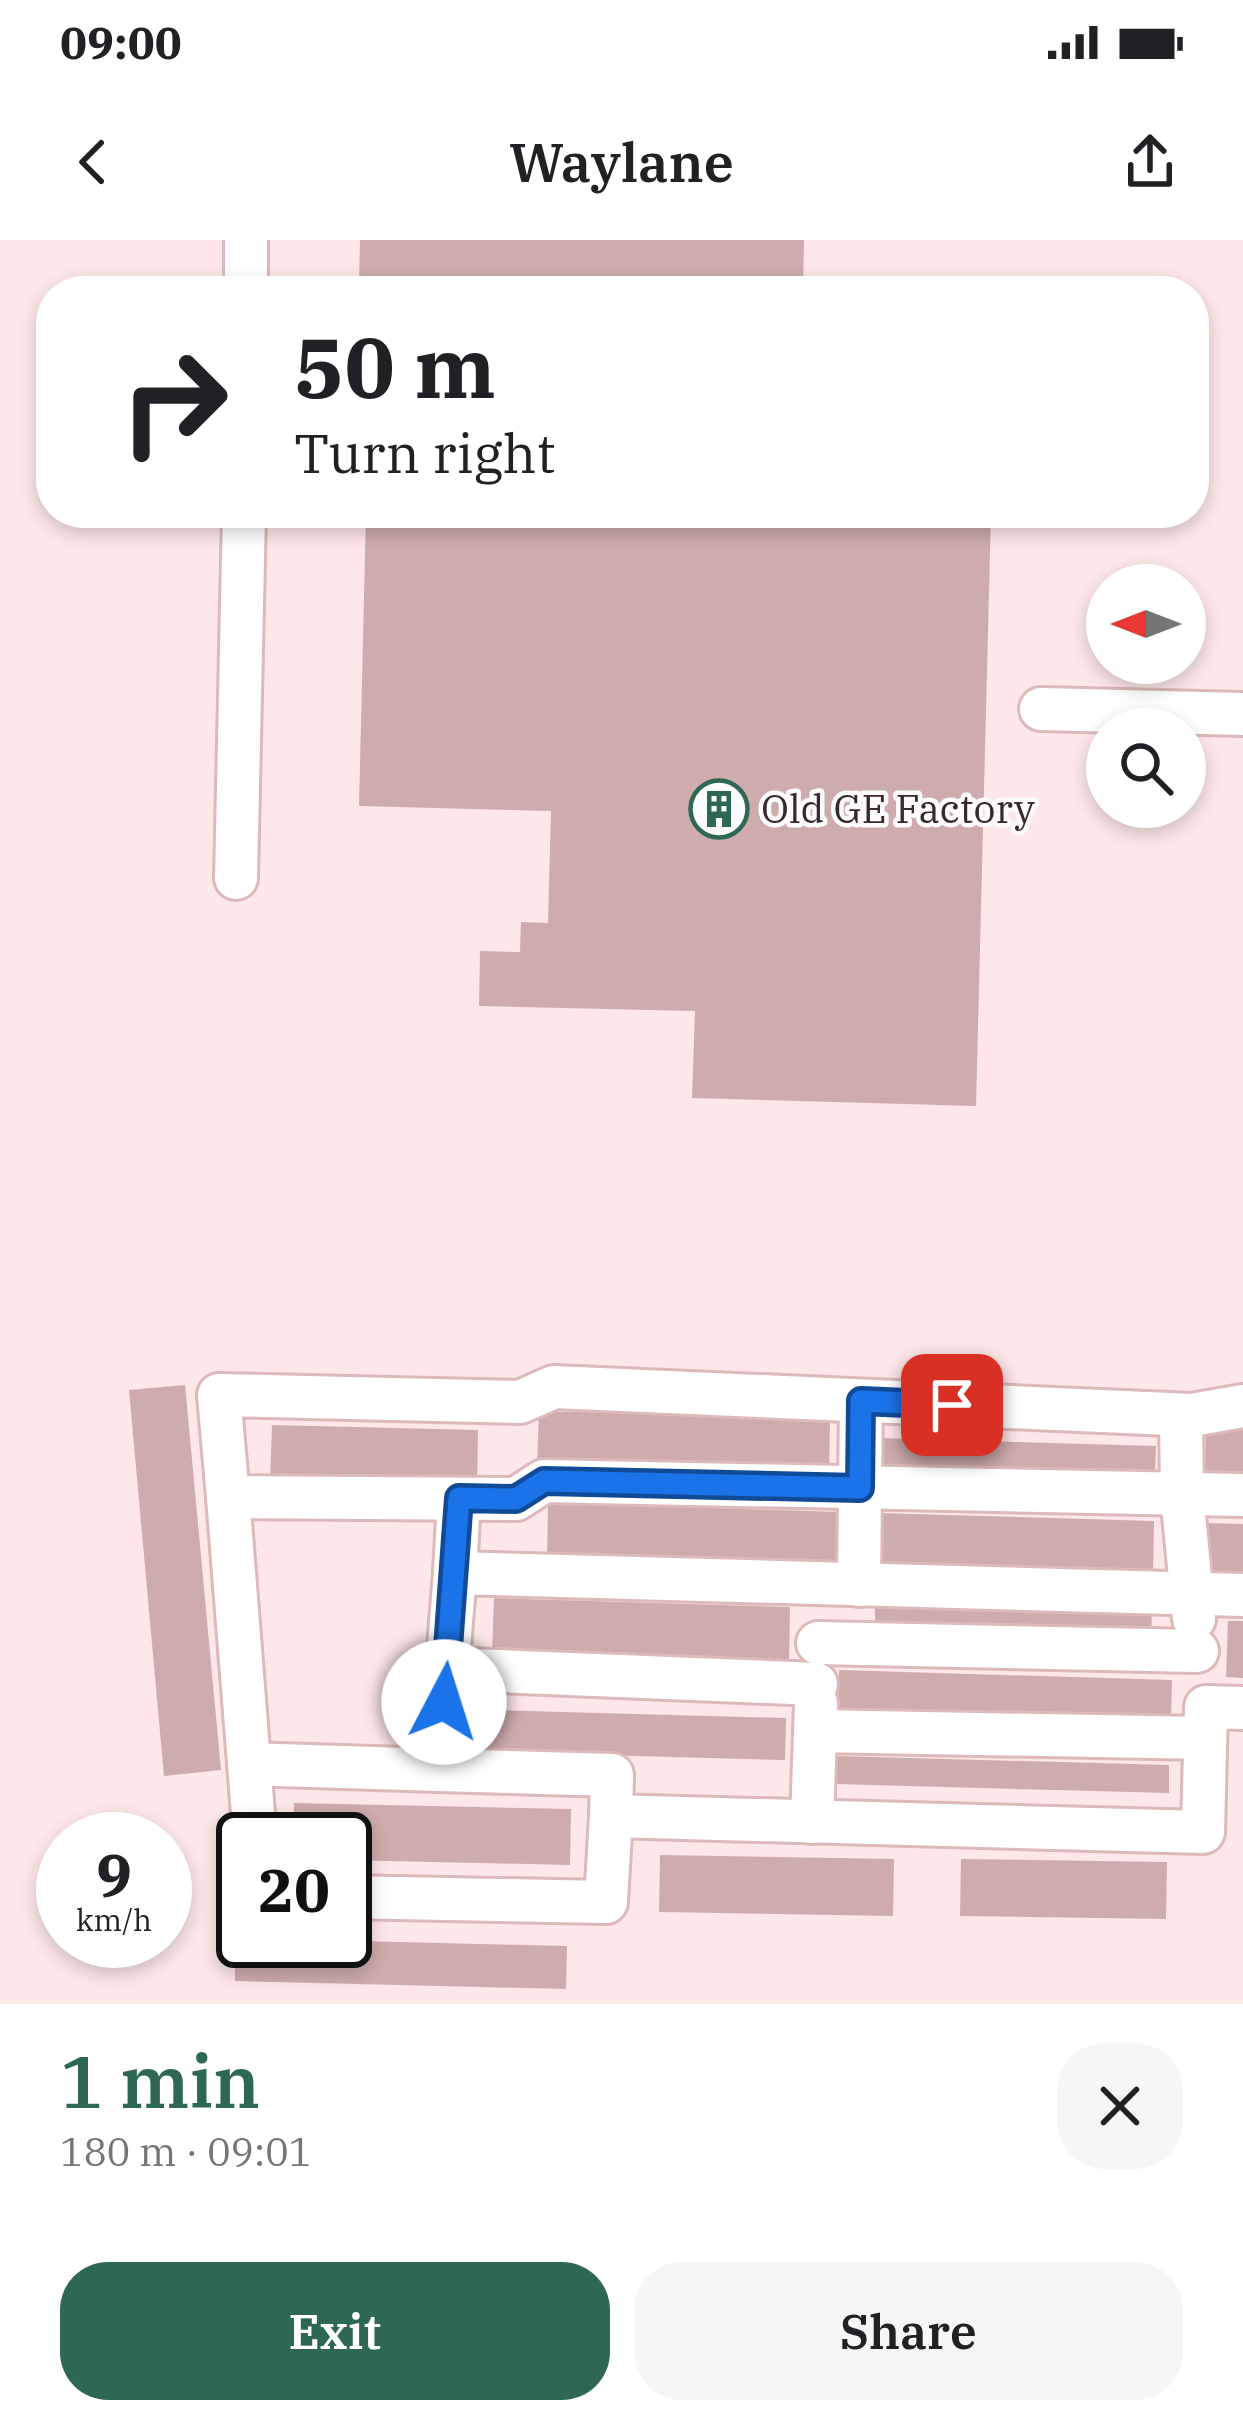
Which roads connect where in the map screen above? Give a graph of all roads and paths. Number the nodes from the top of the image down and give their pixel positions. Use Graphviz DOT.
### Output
graph roads {
  1 [pos="246,240"];
  2 [pos="246,276"];
  3 [pos="244,528"];
  4 [pos="1041,710"];
  5 [pos="1243,714"];
  6 [pos="236,878"];
  7 [pos="861,1401"];
  8 [pos="1243,1406"];
  9 [pos="1181,1415"];
  10 [pos="860,1488"];
  11 [pos="1182,1494"];
  12 [pos="1243,1496"];
  13 [pos="228,1497"];
  14 [pos="459,1498"];
  15 [pos="455,1573"];
  16 [pos="839,1584"];
  17 [pos="1192,1594"];
  18 [pos="1243,1595"];
  19 [pos="1198,1651"];
  20 [pos="817,1664"];
  21 [pos="447,1669"];
  22 [pos="1218,1720"];
  23 [pos="815,1731"];
  24 [pos="249,1764"];
  25 [pos="439,1770"];
  26 [pos="253,1812"];
  27 [pos="611,1816"];
  28 [pos="812,1822"];
  29 [pos="372,1898"];
  1 -- 2 [label="street"];
  3 -- 6 [label="street"];
  4 -- 5 [label="street"];
  7 -- 9 [label="street"];
  7 -- 10 [label="street"];
  7 -- 13 [label="street"];
  8 -- 9 [label="street"];
  9 -- 11 [label="street"];
  10 -- 11 [label="street"];
  10 -- 14 [label="street"];
  10 -- 16 [label="street"];
  11 -- 12 [label="street"];
  11 -- 17 [label="street"];
  13 -- 14 [label="street"];
  13 -- 24 [label="street"];
  14 -- 15 [label="street"];
  15 -- 16 [label="street"];
  15 -- 21 [label="street"];
  16 -- 17 [label="street"];
  16 -- 20 [label="street"];
  17 -- 18 [label="street"];
  17 -- 19 [label="street"];
  19 -- 20 [label="street"];
  19 -- 22 [label="street"];
  20 -- 21 [label="street"];
  20 -- 23 [label="street"];
  21 -- 25 [label="street"];
  22 -- 23 [label="street"];
  22 -- 28 [label="street"];
  23 -- 28 [label="street"];
  24 -- 25 [label="street"];
  24 -- 26 [label="street"];
  25 -- 27 [label="street"];
  27 -- 28 [label="street"];
  27 -- 29 [label="street"];
}
